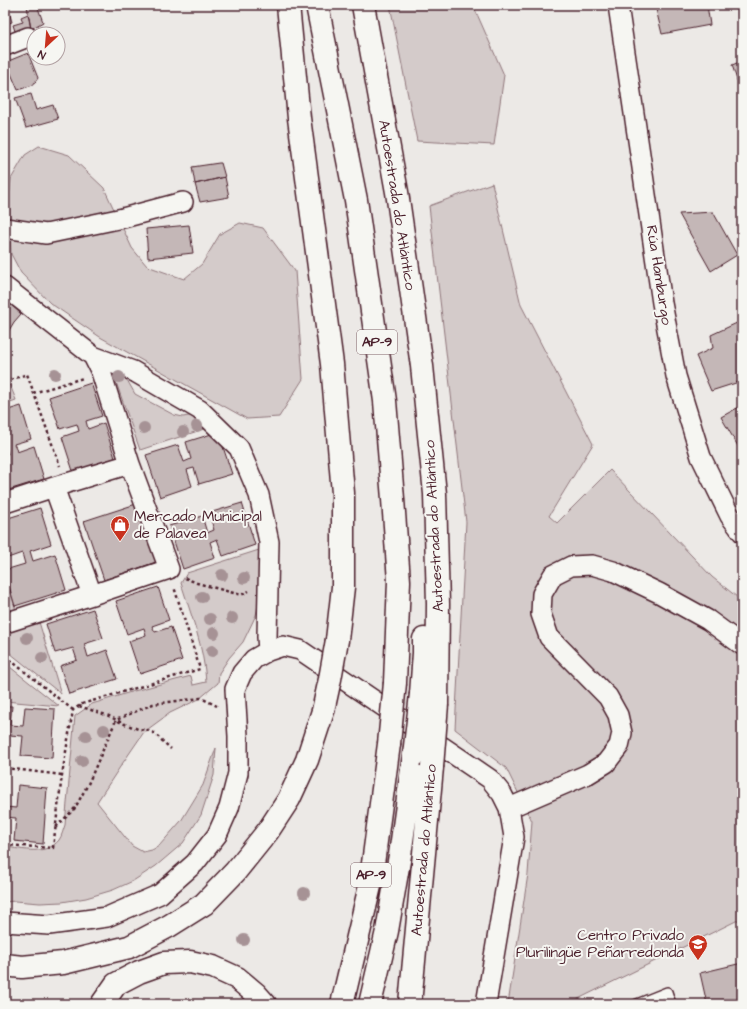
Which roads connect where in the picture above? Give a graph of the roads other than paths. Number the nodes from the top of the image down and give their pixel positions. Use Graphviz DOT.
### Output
graph roads {
  1 [pos="288,5"];
  2 [pos="317,5"];
  3 [pos="363,5"];
  4 [pos="618,5"];
  5 [pos="26,38"];
  6 [pos="5,46"];
  7 [pos="183,202"];
  8 [pos="5,228"];
  9 [pos="5,287"];
  10 [pos="97,364"];
  11 [pos="130,464"];
  12 [pos="60,485"];
  13 [pos="5,503"];
  14 [pos="742,532"];
  15 [pos="92,595"];
  16 [pos="5,623"];
  17 [pos="742,645"];
  18 [pos="268,651"];
  19 [pos="423,761"];
  20 [pos="509,808"];
  21 [pos="5,922"];
  22 [pos="5,965"];
  23 [pos="102,1004"];
  24 [pos="265,1004"];
  25 [pos="342,1004"];
  26 [pos="370,1004"];
  27 [pos="410,1004"];
  28 [pos="486,1004"];
  29 [pos="637,1004"];
  30 [pos="671,1004"];
  1 -- 22 [label="highway, bridge"];
  2 -- 25 [label="highway, AP-9, bridge"];
  3 -- 19 [label="highway, Autoestrada do Atlántico / AP-9, bridge"];
  4 -- 14 [label="street, Rúa Hamburgo"];
  5 -- 6 [label="street"];
  7 -- 8 [label="street"];
  9 -- 10 [label="street"];
  10 -- 11 [label="street"];
  10 -- 18 [label="street"];
  11 -- 12 [label="street"];
  11 -- 15 [label="street"];
  12 -- 13 [label="street"];
  12 -- 15 [label="street"];
  15 -- 16 [label="street"];
  17 -- 20 [label="street"];
  18 -- 20 [label="street"];
  18 -- 21 [label="street"];
  19 -- 26 [label="highway"];
  19 -- 27 [label="highway, Autoestrada do Atlántico / AP-9"];
  20 -- 28 [label="street"];
  23 -- 24 [label="highway"];
  29 -- 30 [label="lane"];
}
